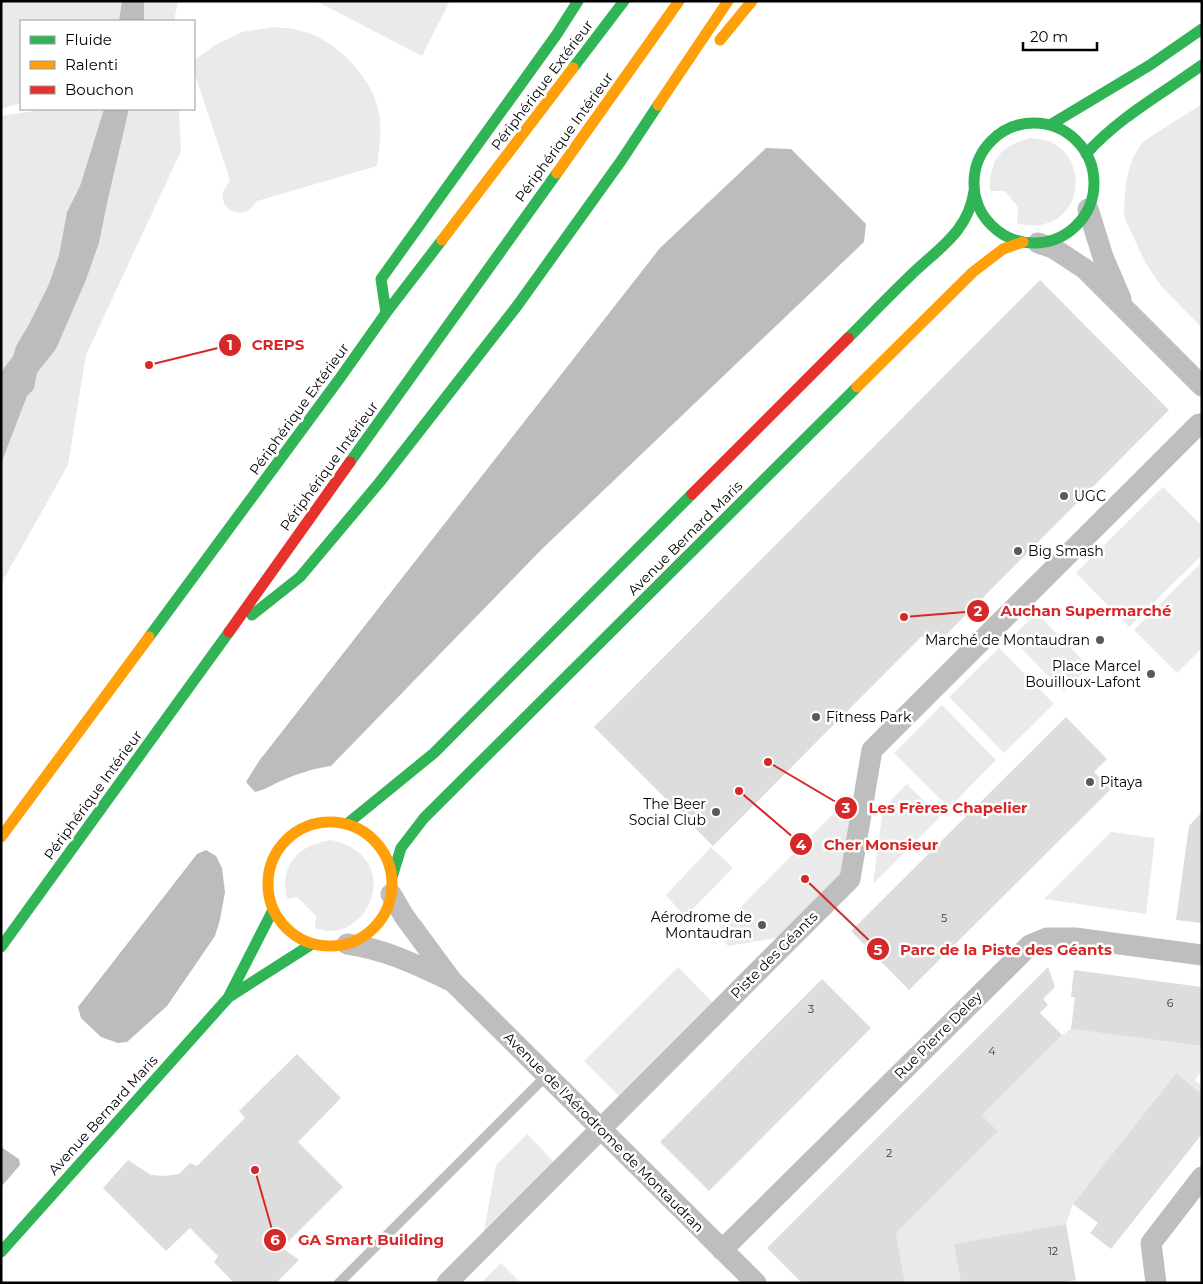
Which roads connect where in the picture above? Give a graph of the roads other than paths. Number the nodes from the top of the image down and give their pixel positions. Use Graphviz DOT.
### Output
graph roads {
  1 [pos="578,1"];
  2 [pos="624,1"];
  3 [pos="679,1"];
  4 [pos="728,1"];
  5 [pos="752,1"];
  6 [pos="1202,29"];
  7 [pos="715,47"];
  8 [pos="1202,65"];
  9 [pos="696,70"];
  10 [pos="1050,125"];
  11 [pos="1086,154"];
  12 [pos="620,161"];
  13 [pos="974,192"];
  14 [pos="1088,208"];
  15 [pos="1030,243"];
  16 [pos="1127,311"];
  17 [pos="386,313"];
  18 [pos="1202,386"];
  19 [pos="1202,424"];
  20 [pos="228,633"];
  21 [pos="347,824"];
  22 [pos="1,837"];
  23 [pos="392,885"];
  24 [pos="273,910"];
  25 [pos="312,944"];
  26 [pos="347,944"];
  27 [pos="1,947"];
  28 [pos="1202,955"];
  29 [pos="452,981"];
  30 [pos="228,998"];
  31 [pos="547,1074"];
  32 [pos="602,1129"];
  33 [pos="1202,1177"];
  34 [pos="722,1250"];
  35 [pos="1,1252"];
  36 [pos="339,1283"];
  37 [pos="447,1283"];
  38 [pos="756,1283"];
  39 [pos="1156,1283"];
  1 -- 17 [label="main road"];
  2 -- 17 [label="main road, Périphérique Extérieur"];
  3 -- 20 [label="main road, Périphérique Intérieur"];
  4 -- 12 [label="main road"];
  5 -- 7 [label="main road"];
  6 -- 10 [label="main road"];
  8 -- 11 [label="main road"];
  9 -- 12 [label="main road"];
  10 -- 11 [label="main road"];
  10 -- 13 [label="main road"];
  11 -- 14 [label="main road"];
  12 -- 20 [label="main road"];
  13 -- 15 [label="main road"];
  13 -- 21 [label="main road, Avenue Bernard Maris"];
  14 -- 15 [label="main road"];
  14 -- 16 [label="street"];
  15 -- 16 [label="street"];
  15 -- 23 [label="main road, Avenue Bernard Maris"];
  16 -- 18 [label="street"];
  17 -- 22 [label="main road, Périphérique Extérieur"];
  19 -- 32 [label="street, Piste des Géants"];
  20 -- 27 [label="main road, Périphérique Intérieur"];
  21 -- 23 [label="main road"];
  21 -- 24 [label="main road"];
  23 -- 26 [label="main road"];
  23 -- 29 [label="street, Avenue de l'Aérodrome de Montaudran"];
  24 -- 25 [label="main road"];
  24 -- 30 [label="main road, Avenue Bernard Maris"];
  25 -- 26 [label="main road"];
  25 -- 30 [label="main road, Avenue Bernard Maris"];
  26 -- 29 [label="street, Avenue de l'Aérodrome de Montaudran"];
  28 -- 34 [label="street, Rue Pierre Deley"];
  29 -- 31 [label="street, Avenue de l'Aérodrome de Montaudran"];
  30 -- 35 [label="main road, Avenue Bernard Maris"];
  31 -- 32 [label="street, Avenue de l'Aérodrome de Montaudran"];
  31 -- 36 [label="lane"];
  32 -- 34 [label="street, Avenue de l'Aérodrome de Montaudran"];
  32 -- 37 [label="street, Piste des Géants"];
  33 -- 39 [label="street"];
  34 -- 38 [label="street, Avenue de l'Aérodrome de Montaudran"];
}
